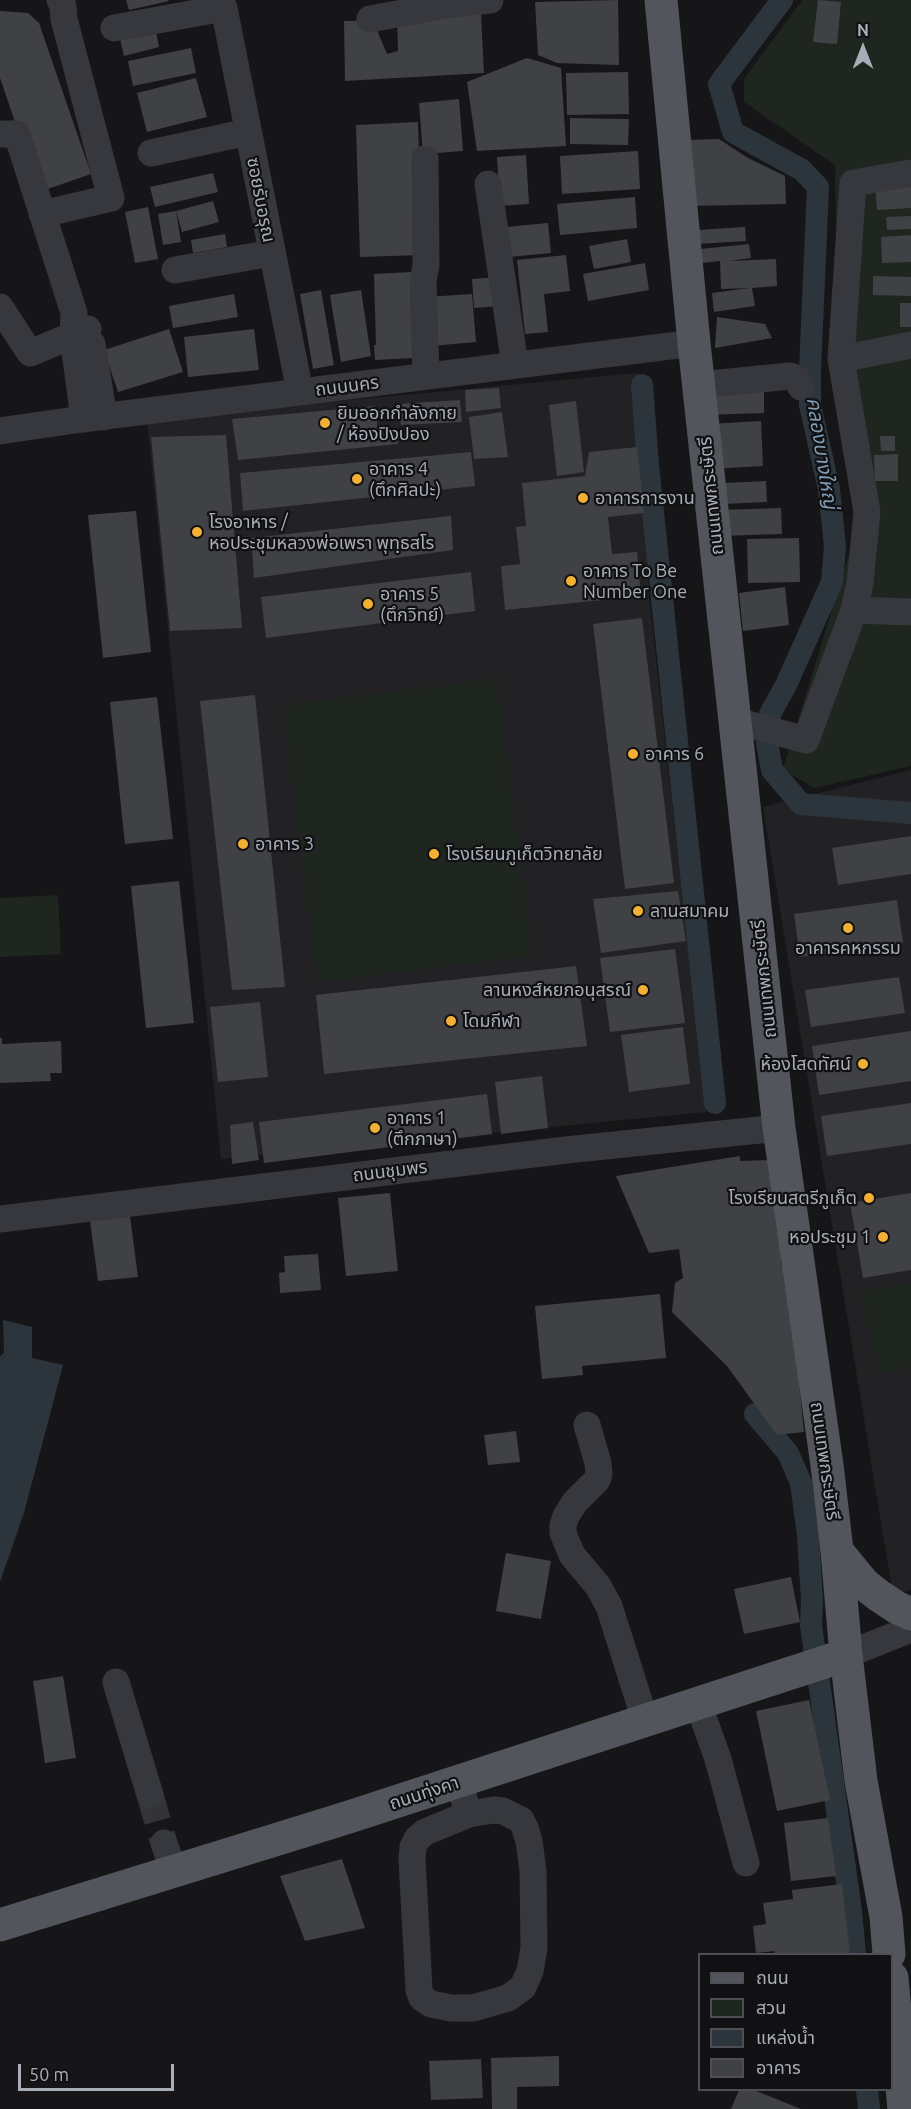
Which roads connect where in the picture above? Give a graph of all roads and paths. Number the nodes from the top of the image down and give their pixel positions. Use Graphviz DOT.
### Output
graph roads {
  1 [pos="60,0"];
  2 [pos="490,0"];
  3 [pos="661,0"];
  4 [pos="370,19"];
  5 [pos="114,28"];
  6 [pos="248,132"];
  7 [pos="0,134"];
  8 [pos="151,153"];
  9 [pos="425,159"];
  10 [pos="911,173"];
  11 [pos="488,184"];
  12 [pos="42,214"];
  13 [pos="272,253"];
  14 [pos="175,270"];
  15 [pos="0,307"];
  16 [pos="79,326"];
  17 [pos="694,344"];
  18 [pos="911,345"];
  19 [pos="515,365"];
  20 [pos="426,376"];
  21 [pos="840,376"];
  22 [pos="699,385"];
  23 [pos="801,387"];
  24 [pos="300,392"];
  25 [pos="94,418"];
  26 [pos="0,431"];
  27 [pos="854,610"];
  28 [pos="911,612"];
  29 [pos="741,722"];
  30 [pos="779,1128"];
  31 [pos="0,1219"];
  32 [pos="587,1425"];
  33 [pos="837,1551"];
  34 [pos="911,1614"];
  35 [pos="911,1629"];
  36 [pos="828,1661"];
  37 [pos="116,1682"];
  38 [pos="698,1703"];
  39 [pos="645,1720"];
  40 [pos="458,1781"];
  41 [pos="150,1795"];
  42 [pos="469,1814"];
  43 [pos="746,1863"];
  44 [pos="0,1925"];
  45 [pos="889,1953"];
  46 [pos="893,1998"];
  47 [pos="904,2109"];
  1 -- 12 [label="street"];
  2 -- 4 [label="street"];
  3 -- 17 [label="main road, ถนนเทพกระษัตรี"];
  5 -- 6 [label="street, ซอยรับอรุณ"];
  6 -- 8 [label="street"];
  6 -- 13 [label="street, ซอยรับอรุณ"];
  7 -- 12 [label="street"];
  9 -- 20 [label="street"];
  10 -- 21 [label="street"];
  11 -- 19 [label="street"];
  12 -- 16 [label="street"];
  13 -- 14 [label="street"];
  13 -- 24 [label="street, ซอยรับอรุณ"];
  15 -- 16 [label="street"];
  16 -- 25 [label="street"];
  17 -- 19 [label="street, ถนนนคร"];
  17 -- 22 [label="main road, ถนนเทพกระษัตรี"];
  18 -- 21 [label="street"];
  19 -- 20 [label="street, ถนนนคร"];
  20 -- 24 [label="street, ถนนนคร"];
  21 -- 27 [label="street"];
  22 -- 23 [label="street"];
  22 -- 29 [label="main road, ถนนเทพกระษัตรี"];
  24 -- 25 [label="street, ถนนนคร"];
  25 -- 26 [label="street, ถนนนคร"];
  27 -- 28 [label="street"];
  27 -- 29 [label="street"];
  29 -- 30 [label="main road, ถนนเทพกระษัตรี"];
  30 -- 31 [label="street, ถนนชุมพร"];
  30 -- 33 [label="main road, ถนนเทพกระษัตรี"];
  32 -- 39 [label="street"];
  33 -- 34 [label="main road"];
  33 -- 36 [label="main road, ถนนเทพกระษัตรี"];
  35 -- 36 [label="street"];
  36 -- 38 [label="main road, ถนนทุ่งคา"];
  36 -- 45 [label="main road, ถนนเทพกระษัตรี"];
  37 -- 41 [label="street"];
  38 -- 39 [label="main road, ถนนทุ่งคา"];
  38 -- 43 [label="street"];
  39 -- 40 [label="main road, ถนนทุ่งคา"];
  40 -- 42 [label="street"];
  40 -- 44 [label="main road, ถนนทุ่งคา"];
  42 -- 42 [label="street"];
  46 -- 47 [label="main road"];
}
